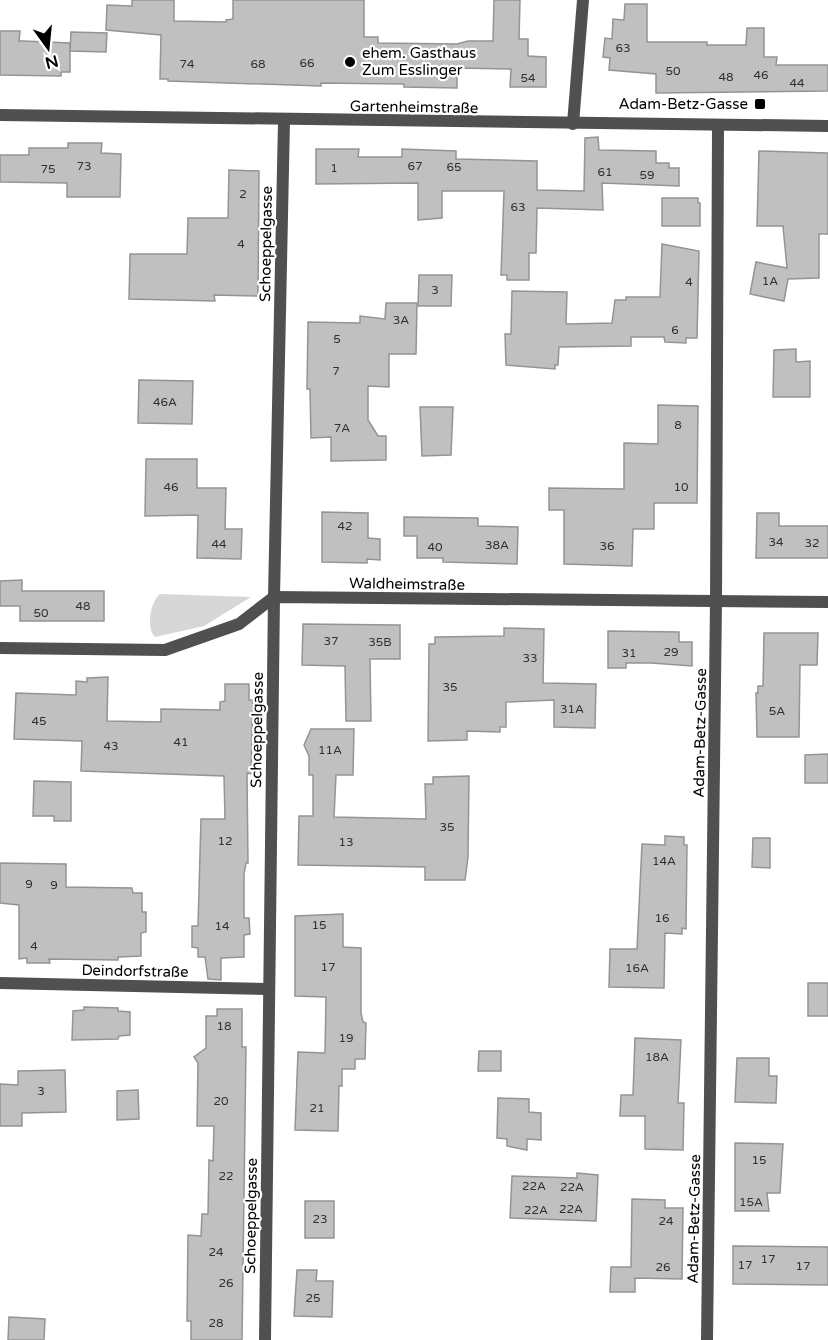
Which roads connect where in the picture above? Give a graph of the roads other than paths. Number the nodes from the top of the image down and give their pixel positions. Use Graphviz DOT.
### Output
graph roads {
  1 [pos="583,0"];
  2 [pos="0,115"];
  3 [pos="284,121"];
  4 [pos="573,124"];
  5 [pos="718,126"];
  6 [pos="828,126"];
  7 [pos="274,597"];
  8 [pos="716,602"];
  9 [pos="828,602"];
  10 [pos="0,648"];
  11 [pos="0,983"];
  12 [pos="269,989"];
  13 [pos="264,1340"];
  14 [pos="707,1340"];
  1 -- 4 [label="street"];
  2 -- 3 [label="street, Gartenheimstraße"];
  3 -- 4 [label="street, Gartenheimstraße"];
  3 -- 7 [label="street, Schoeppelgasse"];
  4 -- 5 [label="street, Gartenheimstraße"];
  5 -- 6 [label="street, Gartenheimstraße"];
  5 -- 8 [label="street, Adam-Betz-Gasse"];
  7 -- 8 [label="street, Waldheimstraße"];
  7 -- 10 [label="street"];
  7 -- 12 [label="street, Schoeppelgasse"];
  8 -- 9 [label="street, Waldheimstraße"];
  8 -- 14 [label="street, Adam-Betz-Gasse"];
  11 -- 12 [label="street, Deindorfstraße"];
  12 -- 13 [label="street, Schoeppelgasse"];
}
